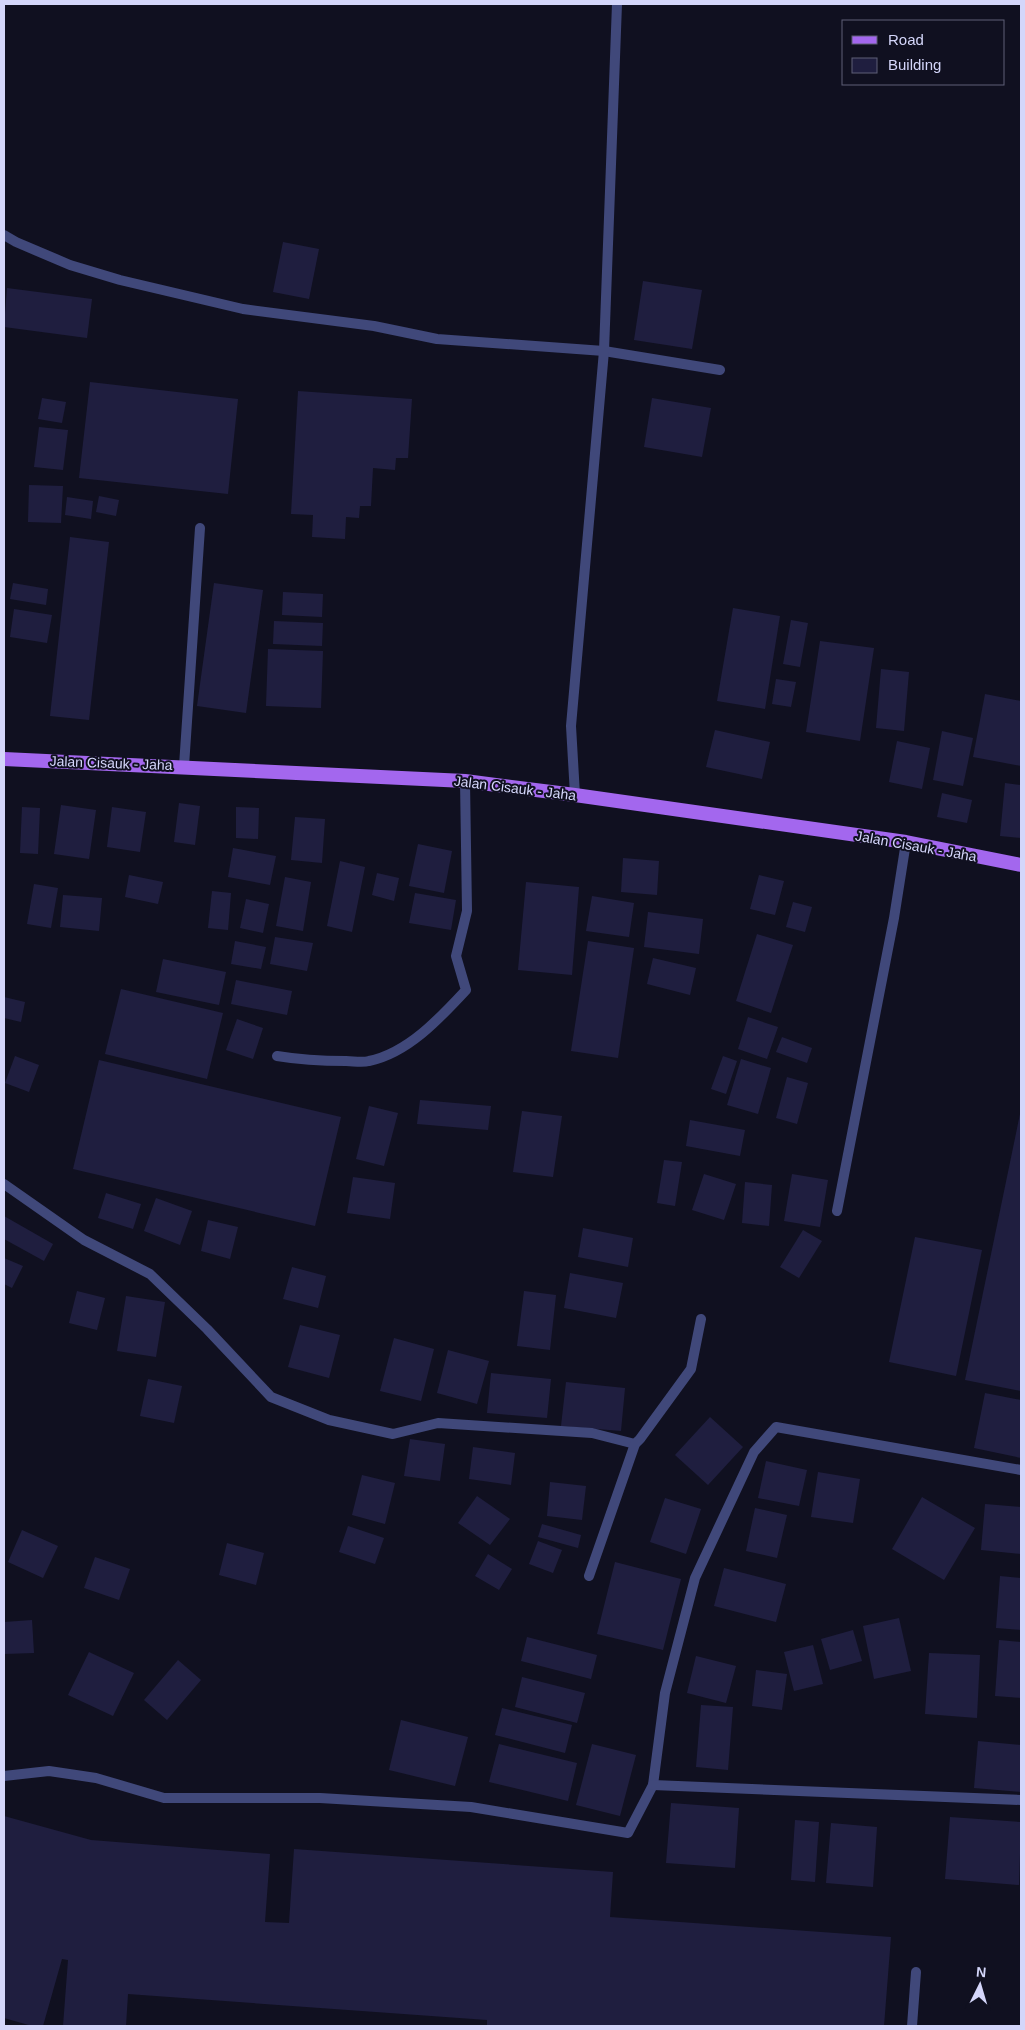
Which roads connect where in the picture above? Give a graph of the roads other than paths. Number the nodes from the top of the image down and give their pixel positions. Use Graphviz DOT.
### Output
graph roads {
  1 [pos="617,4"];
  2 [pos="4,235"];
  3 [pos="604,351"];
  4 [pos="720,370"];
  5 [pos="200,528"];
  6 [pos="4,759"];
  7 [pos="184,766"];
  8 [pos="465,781"];
  9 [pos="575,794"];
  10 [pos="906,842"];
  11 [pos="1021,865"];
  12 [pos="277,1056"];
  13 [pos="4,1184"];
  14 [pos="837,1211"];
  15 [pos="701,1319"];
  16 [pos="635,1444"];
  17 [pos="1021,1470"];
  18 [pos="589,1576"];
  19 [pos="4,1776"];
  20 [pos="653,1785"];
  21 [pos="1021,1800"];
  22 [pos="916,1972"];
  23 [pos="912,2026"];
  1 -- 3 [label="street"];
  2 -- 3 [label="street"];
  3 -- 4 [label="street"];
  3 -- 9 [label="street"];
  5 -- 7 [label="street"];
  6 -- 7 [label="main road, Jalan Cisauk - Jaha"];
  7 -- 8 [label="main road, Jalan Cisauk - Jaha"];
  8 -- 9 [label="main road, Jalan Cisauk - Jaha"];
  8 -- 12 [label="street"];
  9 -- 10 [label="main road, Jalan Cisauk - Jaha"];
  10 -- 11 [label="main road, Jalan Cisauk - Jaha"];
  10 -- 14 [label="street"];
  13 -- 16 [label="street"];
  15 -- 16 [label="street"];
  16 -- 18 [label="street"];
  17 -- 20 [label="street"];
  19 -- 20 [label="street"];
  20 -- 21 [label="street"];
  22 -- 23 [label="street"];
}
